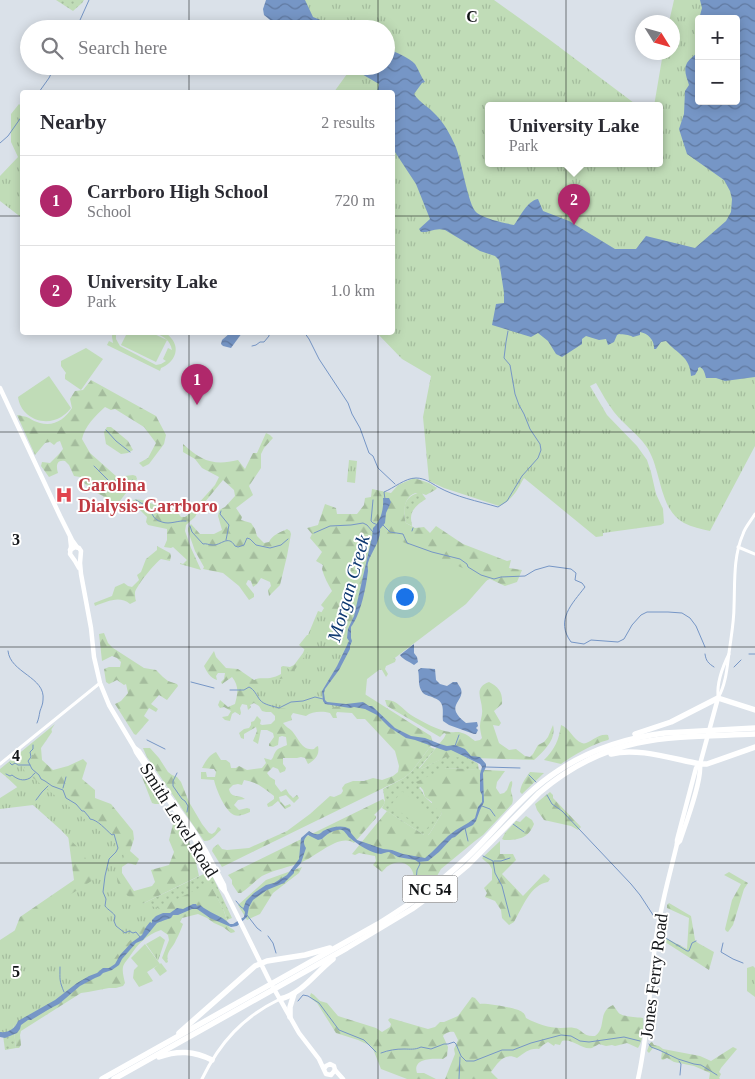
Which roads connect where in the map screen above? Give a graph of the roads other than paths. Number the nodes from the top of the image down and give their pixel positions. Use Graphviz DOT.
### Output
graph roads {
  1 [pos="0,388"];
  2 [pos="755,514"];
  3 [pos="69,534"];
  4 [pos="77,547"];
  5 [pos="738,547"];
  6 [pos="70,550"];
  7 [pos="755,554"];
  8 [pos="81,556"];
  9 [pos="73,558"];
  10 [pos="81,574"];
  11 [pos="100,683"];
  12 [pos="718,698"];
  13 [pos="755,710"];
  14 [pos="755,728"];
  15 [pos="719,732"];
  16 [pos="697,734"];
  17 [pos="755,734"];
  18 [pos="608,746"];
  19 [pos="134,747"];
  20 [pos="755,747"];
  21 [pos="587,761"];
  22 [pos="0,764"];
  23 [pos="700,764"];
  24 [pos="522,804"];
  25 [pos="172,806"];
  26 [pos="205,849"];
  27 [pos="226,893"];
  28 [pos="410,907"];
  29 [pos="348,941"];
  30 [pos="347,948"];
  31 [pos="260,964"];
  32 [pos="282,981"];
  33 [pos="262,993"];
  34 [pos="295,993"];
  35 [pos="280,999"];
  36 [pos="290,1017"];
  37 [pos="163,1045"];
  38 [pos="319,1059"];
  39 [pos="212,1060"];
  40 [pos="143,1063"];
  41 [pos="328,1064"];
  42 [pos="324,1069"];
  43 [pos="335,1070"];
  44 [pos="331,1075"];
  45 [pos="342,1078"];
  46 [pos="102,1079"];
  47 [pos="114,1079"];
  48 [pos="202,1079"];
  49 [pos="638,1079"];
  1 -- 3 [label="main road"];
  2 -- 5 [label="street, Jones Ferry Road"];
  3 -- 4 [label="main road"];
  3 -- 6 [label="main road"];
  4 -- 6 [label="main road"];
  4 -- 8 [label="main road"];
  5 -- 7 [label="street"];
  5 -- 12 [label="street, Jones Ferry Road"];
  6 -- 9 [label="main road"];
  8 -- 9 [label="main road"];
  8 -- 10 [label="main road, Smith Level Road"];
  9 -- 10 [label="main road, Smith Level Road"];
  10 -- 11 [label="main road, Smith Level Road"];
  11 -- 19 [label="main road, Smith Level Road"];
  11 -- 22 [label="street"];
  12 -- 13 [label="highway"];
  12 -- 18 [label="highway"];
  12 -- 23 [label="main road, Jones Ferry Road"];
  14 -- 15 [label="highway, NC 54"];
  15 -- 16 [label="highway, NC 54"];
  15 -- 17 [label="highway, NC 54"];
  16 -- 18 [label="highway, NC 54"];
  16 -- 21 [label="highway, NC 54"];
  18 -- 24 [label="highway, NC 54"];
  19 -- 25 [label="main road, Smith Level Road"];
  19 -- 26 [label="main road, Smith Level Road"];
  20 -- 23 [label="highway"];
  21 -- 23 [label="highway"];
  21 -- 24 [label="highway, NC 54"];
  23 -- 49 [label="main road, Jones Ferry Road"];
  24 -- 28 [label="highway, NC 54"];
  24 -- 28 [label="highway, NC 54"];
  25 -- 26 [label="main road"];
  25 -- 27 [label="main road, Smith Level Road"];
  26 -- 27 [label="main road, Smith Level Road"];
  27 -- 31 [label="main road, Smith Level Road"];
  28 -- 29 [label="highway, NC 54"];
  28 -- 30 [label="highway, NC 54"];
  29 -- 31 [label="highway"];
  29 -- 32 [label="highway, NC 54"];
  30 -- 32 [label="highway, NC 54"];
  30 -- 34 [label="highway"];
  31 -- 35 [label="main road, Smith Level Road"];
  31 -- 37 [label="highway"];
  32 -- 33 [label="highway, NC 54"];
  33 -- 37 [label="highway, NC 54"];
  33 -- 40 [label="highway, NC 54"];
  34 -- 35 [label="highway"];
  34 -- 36 [label="highway"];
  35 -- 36 [label="main road, Smith Level Road"];
  35 -- 39 [label="street"];
  36 -- 38 [label="main road, Smith Level Road"];
  37 -- 46 [label="highway, NC 54"];
  38 -- 41 [label="main road"];
  38 -- 42 [label="main road"];
  39 -- 40 [label="highway"];
  39 -- 48 [label="street"];
  40 -- 47 [label="highway, NC 54"];
  41 -- 42 [label="main road"];
  41 -- 43 [label="main road"];
  42 -- 44 [label="main road"];
  43 -- 44 [label="main road"];
  43 -- 45 [label="main road"];
  44 -- 45 [label="main road"];
}
